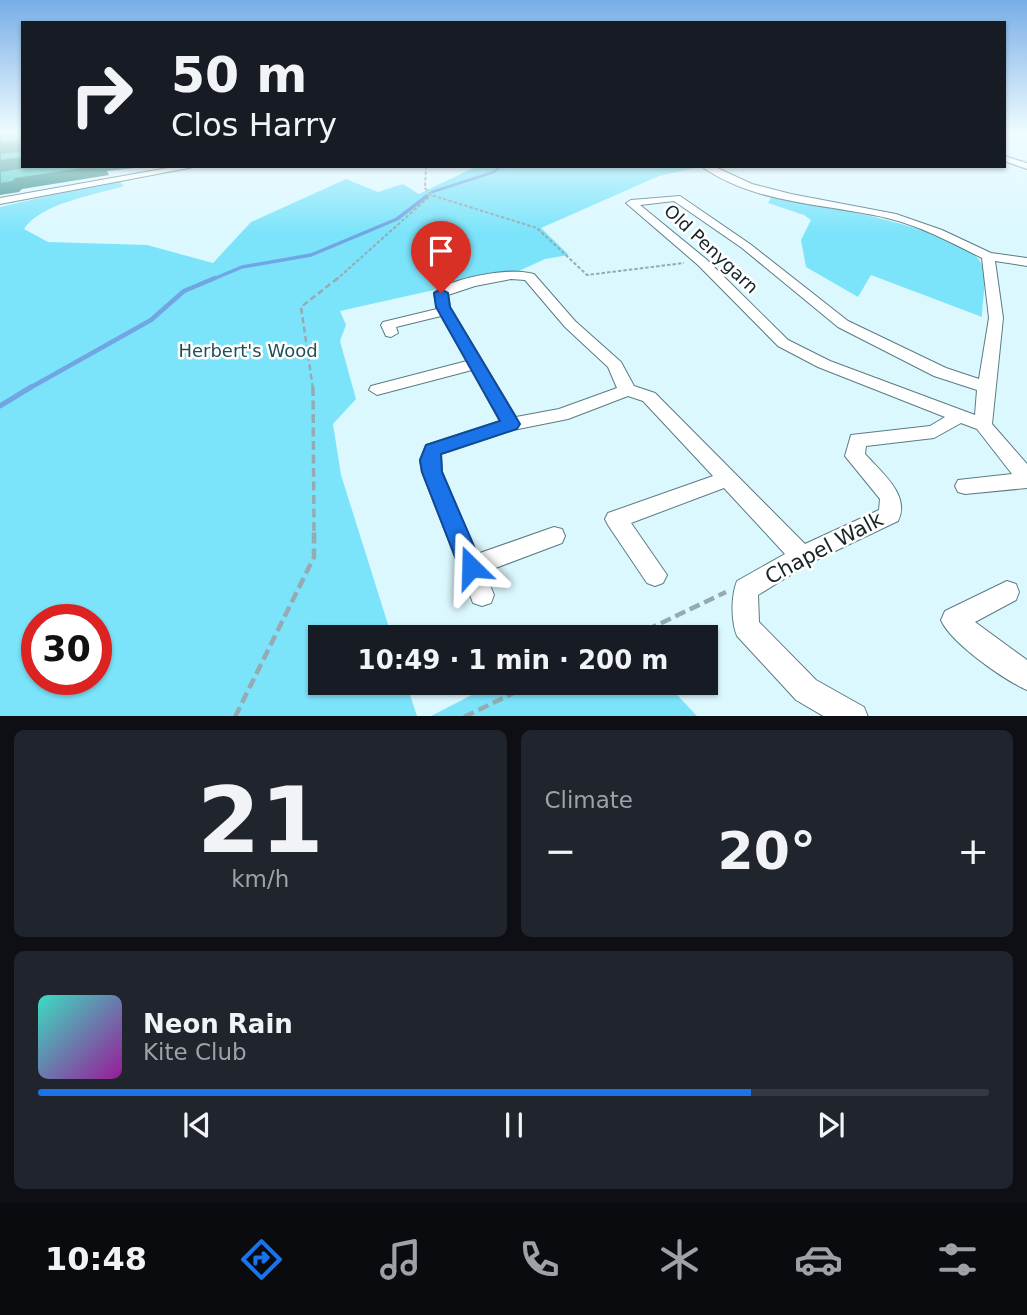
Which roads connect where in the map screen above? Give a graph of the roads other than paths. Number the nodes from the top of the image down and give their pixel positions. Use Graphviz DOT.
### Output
graph roads {
  1 [pos="182,168"];
  2 [pos="709,168"];
  3 [pos="0,201"];
  4 [pos="988,256"];
  5 [pos="1027,262"];
  6 [pos="446,312"];
  7 [pos="391,333"];
  8 [pos="476,364"];
  9 [pos="986,387"];
  10 [pos="377,390"];
  11 [pos="627,390"];
  12 [pos="960,416"];
  13 [pos="511,424"];
  14 [pos="984,425"];
  15 [pos="728,479"];
  16 [pos="1027,479"];
  17 [pos="965,486"];
  18 [pos="554,537"];
  19 [pos="802,556"];
  20 [pos="471,567"];
  21 [pos="655,575"];
  22 [pos="1007,592"];
  23 [pos="482,595"];
  24 [pos="1027,677"];
  25 [pos="854,716"];
  1 -- 3 [label="street"];
  2 -- 4 [label="street"];
  4 -- 5 [label="street"];
  4 -- 9 [label="street"];
  6 -- 7 [label="street"];
  6 -- 8 [label="street"];
  6 -- 11 [label="street"];
  8 -- 10 [label="street"];
  8 -- 13 [label="street"];
  9 -- 12 [label="street, Old Penygarn"];
  9 -- 14 [label="street"];
  11 -- 13 [label="street"];
  11 -- 15 [label="street"];
  12 -- 14 [label="street, Old Penygarn"];
  12 -- 19 [label="street, Chapel Walk"];
  13 -- 20 [label="street"];
  14 -- 16 [label="street"];
  15 -- 19 [label="street"];
  15 -- 21 [label="street"];
  16 -- 17 [label="street"];
  18 -- 20 [label="street"];
  19 -- 25 [label="street, Chapel Walk"];
  20 -- 23 [label="street"];
  22 -- 24 [label="street"];
}
